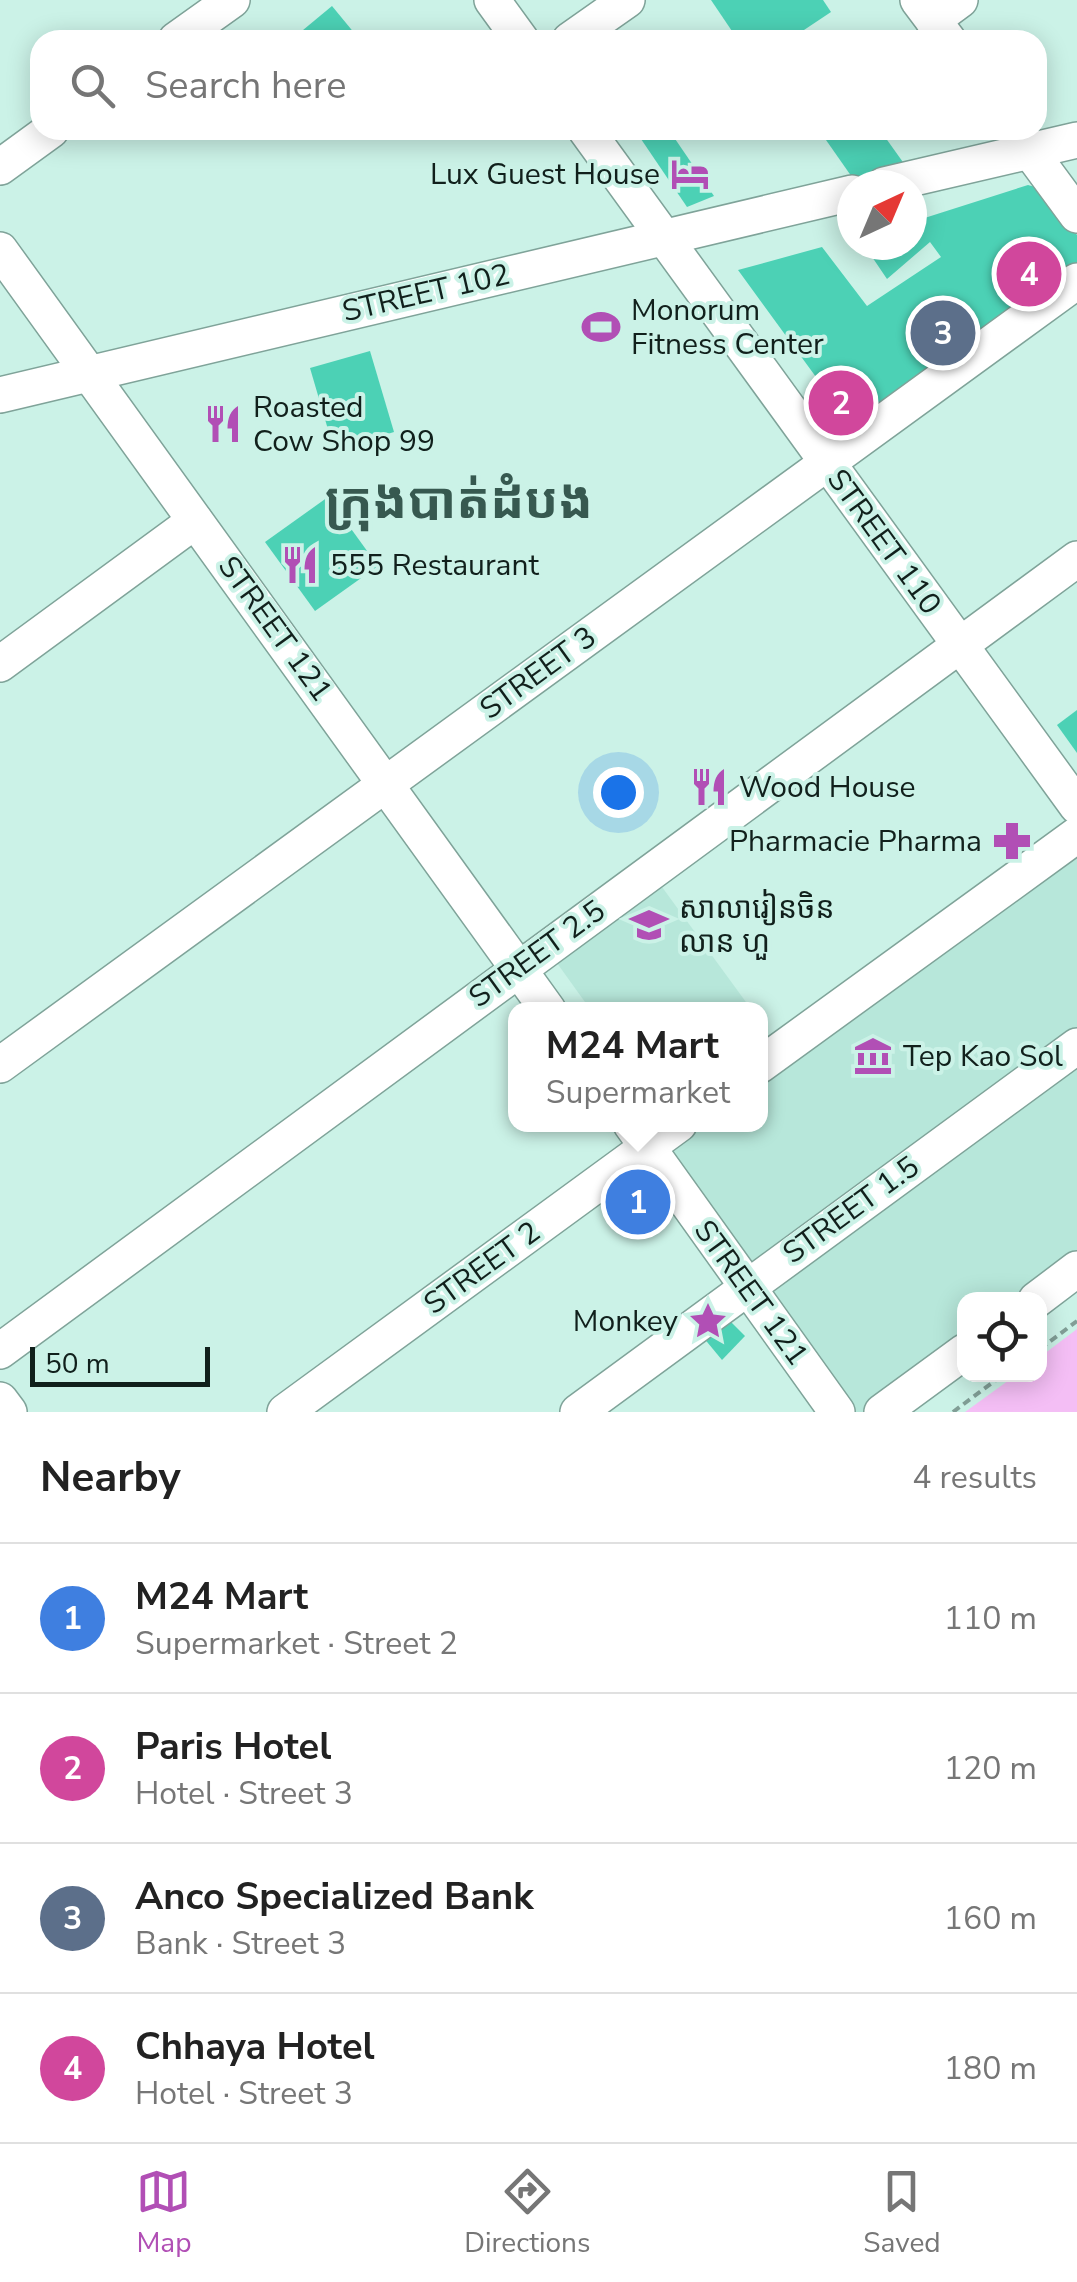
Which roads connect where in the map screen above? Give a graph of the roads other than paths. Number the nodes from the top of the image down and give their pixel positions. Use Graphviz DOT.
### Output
graph roads {
  1 [pos="232,0"];
  2 [pos="492,0"];
  3 [pos="627,0"];
  4 [pos="190,30"];
  5 [pos="514,30"];
  6 [pos="584,30"];
  7 [pos="38,140"];
  8 [pos="593,140"];
  9 [pos="1022,140"];
  10 [pos="1077,140"];
  11 [pos="0,167"];
  12 [pos="927,171"];
  13 [pos="837,196"];
  14 [pos="1077,215"];
  15 [pos="664,237"];
  16 [pos="0,250"];
  17 [pos="1077,281"];
  18 [pos="88,373"];
  19 [pos="0,395"];
  20 [pos="826,464"];
  21 [pos="196,520"];
  22 [pos="1077,560"];
  23 [pos="960,646"];
  24 [pos="0,664"];
  25 [pos="387,784"];
  26 [pos="1077,806"];
  27 [pos="1077,834"];
  28 [pos="518,968"];
  29 [pos="542,1002"];
  30 [pos="1077,1046"];
  31 [pos="768,1059"];
  32 [pos="0,1066"];
  33 [pos="639,1136"];
  34 [pos="1077,1270"];
  35 [pos="746,1286"];
  36 [pos="1047,1292"];
  37 [pos="0,1350"];
  38 [pos="957,1357"];
  39 [pos="0,1400"];
  40 [pos="8,1412"];
  41 [pos="285,1412"];
  42 [pos="578,1412"];
  43 [pos="837,1412"];
  44 [pos="882,1412"];
  1 -- 4 [label="street"];
  2 -- 5 [label="street"];
  3 -- 6 [label="street"];
  7 -- 11 [label="street"];
  8 -- 15 [label="street, STREET 110"];
  9 -- 10 [label="street"];
  9 -- 12 [label="street"];
  9 -- 14 [label="street"];
  13 -- 15 [label="street, STREET 102"];
  15 -- 18 [label="street, STREET 102"];
  15 -- 20 [label="street, STREET 110"];
  16 -- 18 [label="street, STREET 121"];
  17 -- 20 [label="street, STREET 3"];
  18 -- 19 [label="street, STREET 102"];
  18 -- 21 [label="street, STREET 121"];
  20 -- 23 [label="street, STREET 110"];
  20 -- 25 [label="street, STREET 3"];
  21 -- 24 [label="street"];
  21 -- 25 [label="street, STREET 121"];
  22 -- 23 [label="street, STREET 2.5"];
  23 -- 26 [label="street, STREET 110"];
  23 -- 28 [label="street, STREET 2.5"];
  25 -- 28 [label="street, STREET 121"];
  25 -- 32 [label="street, STREET 3"];
  27 -- 31 [label="street"];
  28 -- 29 [label="street, STREET 121"];
  28 -- 37 [label="street, STREET 2.5"];
  30 -- 35 [label="street, STREET 1.5"];
  33 -- 35 [label="street, STREET 121"];
  33 -- 41 [label="street, STREET 2"];
  34 -- 36 [label="street"];
  35 -- 42 [label="street, STREET 1.5"];
  35 -- 43 [label="street, STREET 121"];
  38 -- 44 [label="street"];
  39 -- 40 [label="street"];
}
